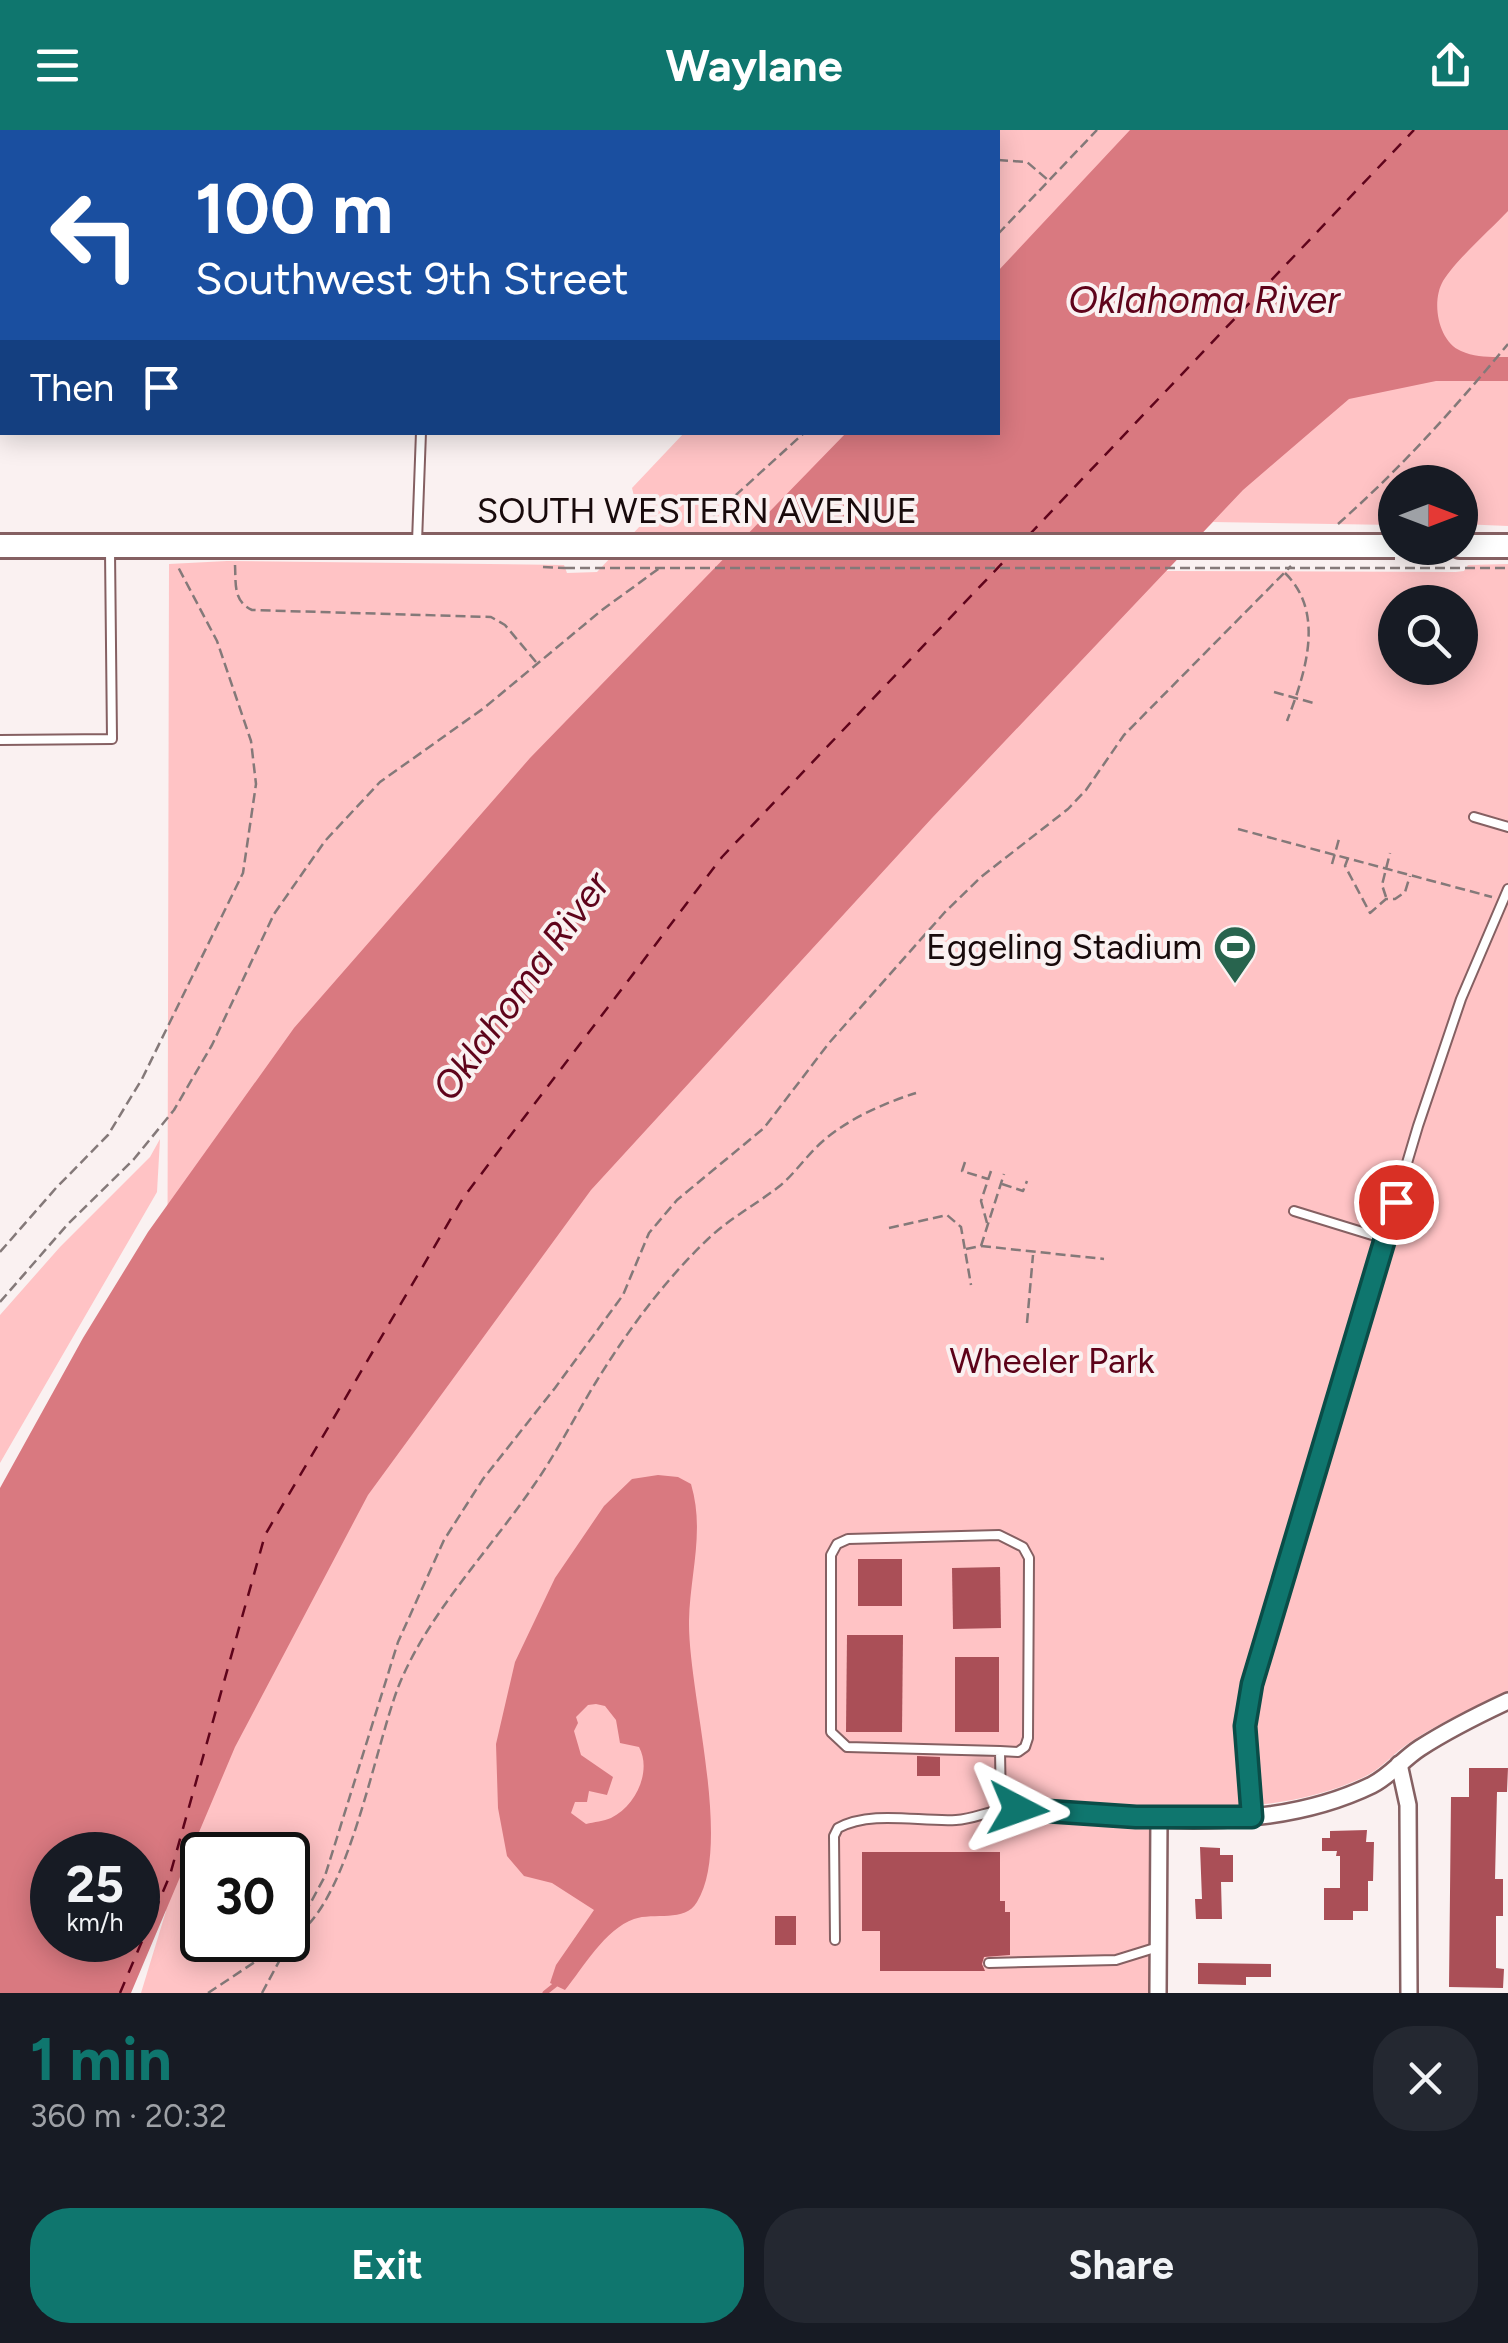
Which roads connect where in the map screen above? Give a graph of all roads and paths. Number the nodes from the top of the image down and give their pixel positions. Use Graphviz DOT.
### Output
graph roads {
  1 [pos="1097,130"];
  2 [pos="1000,160"];
  3 [pos="1048,181"];
  4 [pos="1000,232"];
  5 [pos="1508,344"];
  6 [pos="421,435"];
  7 [pos="802,435"];
  8 [pos="694,534"];
  9 [pos="1327,534"];
  10 [pos="0,546"];
  11 [pos="110,546"];
  12 [pos="167,546"];
  13 [pos="416,546"];
  14 [pos="1378,546"];
  15 [pos="1478,546"];
  16 [pos="1508,546"];
  17 [pos="668,560"];
  18 [pos="1299,560"];
  19 [pos="235,565"];
  20 [pos="530,567"];
  21 [pos="1508,568"];
  22 [pos="1285,572"];
  23 [pos="537,664"];
  24 [pos="1274,692"];
  25 [pos="1295,698"];
  26 [pos="1317,704"];
  27 [pos="1287,722"];
  28 [pos="0,740"];
  29 [pos="1474,817"];
  30 [pos="1508,827"];
  31 [pos="1238,829"];
  32 [pos="1339,839"];
  33 [pos="1390,853"];
  34 [pos="1334,854"];
  35 [pos="1348,858"];
  36 [pos="1332,864"];
  37 [pos="1387,868"];
  38 [pos="1410,874"];
  39 [pos="1508,889"];
  40 [pos="1386,899"];
  41 [pos="1502,900"];
  42 [pos="916,1093"];
  43 [pos="965,1162"];
  44 [pos="977,1165"];
  45 [pos="991,1170"];
  46 [pos="1004,1174"];
  47 [pos="974,1175"];
  48 [pos="1016,1177"];
  49 [pos="988,1178"];
  50 [pos="1027,1180"];
  51 [pos="1001,1184"];
  52 [pos="1012,1187"];
  53 [pos="1294,1211"];
  54 [pos="988,1224"];
  55 [pos="889,1228"];
  56 [pos="1385,1239"];
  57 [pos="981,1246"];
  58 [pos="965,1250"];
  59 [pos="0,1252"];
  60 [pos="1034,1253"];
  61 [pos="1104,1259"];
  62 [pos="972,1285"];
  63 [pos="0,1302"];
  64 [pos="1028,1323"];
  65 [pos="1508,1701"];
  66 [pos="1000,1750"];
  67 [pos="1400,1764"];
  68 [pos="1009,1808"];
  69 [pos="1159,1817"];
  70 [pos="1252,1817"];
  71 [pos="310,1907"];
  72 [pos="310,1925"];
  73 [pos="835,1940"];
  74 [pos="1158,1946"];
  75 [pos="255,1962"];
  76 [pos="280,1962"];
  77 [pos="990,1963"];
  78 [pos="208,1993"];
  79 [pos="262,1993"];
  80 [pos="1158,1993"];
  81 [pos="1408,1993"];
  1 -- 3 [label="path"];
  2 -- 3 [label="path"];
  3 -- 4 [label="path"];
  5 -- 9 [label="path"];
  6 -- 13 [label="lane"];
  7 -- 8 [label="path"];
  10 -- 11 [label="main road, SOUTH WESTERN AVENUE"];
  11 -- 12 [label="main road, SOUTH WESTERN AVENUE"];
  11 -- 28 [label="lane"];
  12 -- 13 [label="main road, SOUTH WESTERN AVENUE"];
  12 -- 59 [label="path"];
  13 -- 14 [label="main road, SOUTH WESTERN AVENUE, bridge"];
  15 -- 16 [label="main road"];
  17 -- 23 [label="path"];
  18 -- 22 [label="path"];
  19 -- 23 [label="path"];
  20 -- 21 [label="path, bridge"];
  22 -- 25 [label="path"];
  22 -- 71 [label="path"];
  23 -- 63 [label="path"];
  24 -- 25 [label="path"];
  25 -- 26 [label="path"];
  25 -- 27 [label="path"];
  29 -- 30 [label="lane"];
  31 -- 34 [label="path"];
  32 -- 34 [label="path"];
  33 -- 37 [label="path"];
  34 -- 35 [label="path"];
  34 -- 36 [label="path"];
  35 -- 37 [label="path"];
  35 -- 40 [label="path"];
  37 -- 38 [label="path"];
  37 -- 40 [label="path"];
  38 -- 40 [label="path"];
  38 -- 41 [label="path"];
  39 -- 41 [label="lane"];
  41 -- 56 [label="lane"];
  42 -- 72 [label="path"];
  43 -- 47 [label="path"];
  44 -- 47 [label="path"];
  45 -- 49 [label="path"];
  46 -- 51 [label="path"];
  47 -- 49 [label="path"];
  48 -- 52 [label="path"];
  49 -- 54 [label="path"];
  50 -- 52 [label="path"];
  51 -- 52 [label="path"];
  51 -- 54 [label="path"];
  53 -- 56 [label="lane"];
  54 -- 57 [label="path"];
  55 -- 58 [label="path"];
  56 -- 70 [label="lane"];
  57 -- 58 [label="path"];
  57 -- 60 [label="path"];
  58 -- 62 [label="path"];
  60 -- 61 [label="path"];
  60 -- 64 [label="path"];
  65 -- 67 [label="street"];
  66 -- 66 [label="lane"];
  66 -- 68 [label="lane"];
  67 -- 70 [label="street"];
  67 -- 81 [label="street"];
  68 -- 69 [label="street"];
  68 -- 73 [label="lane"];
  69 -- 70 [label="street"];
  69 -- 74 [label="street"];
  74 -- 77 [label="lane"];
  74 -- 80 [label="street"];
  75 -- 78 [label="path"];
  76 -- 79 [label="path"];
}
